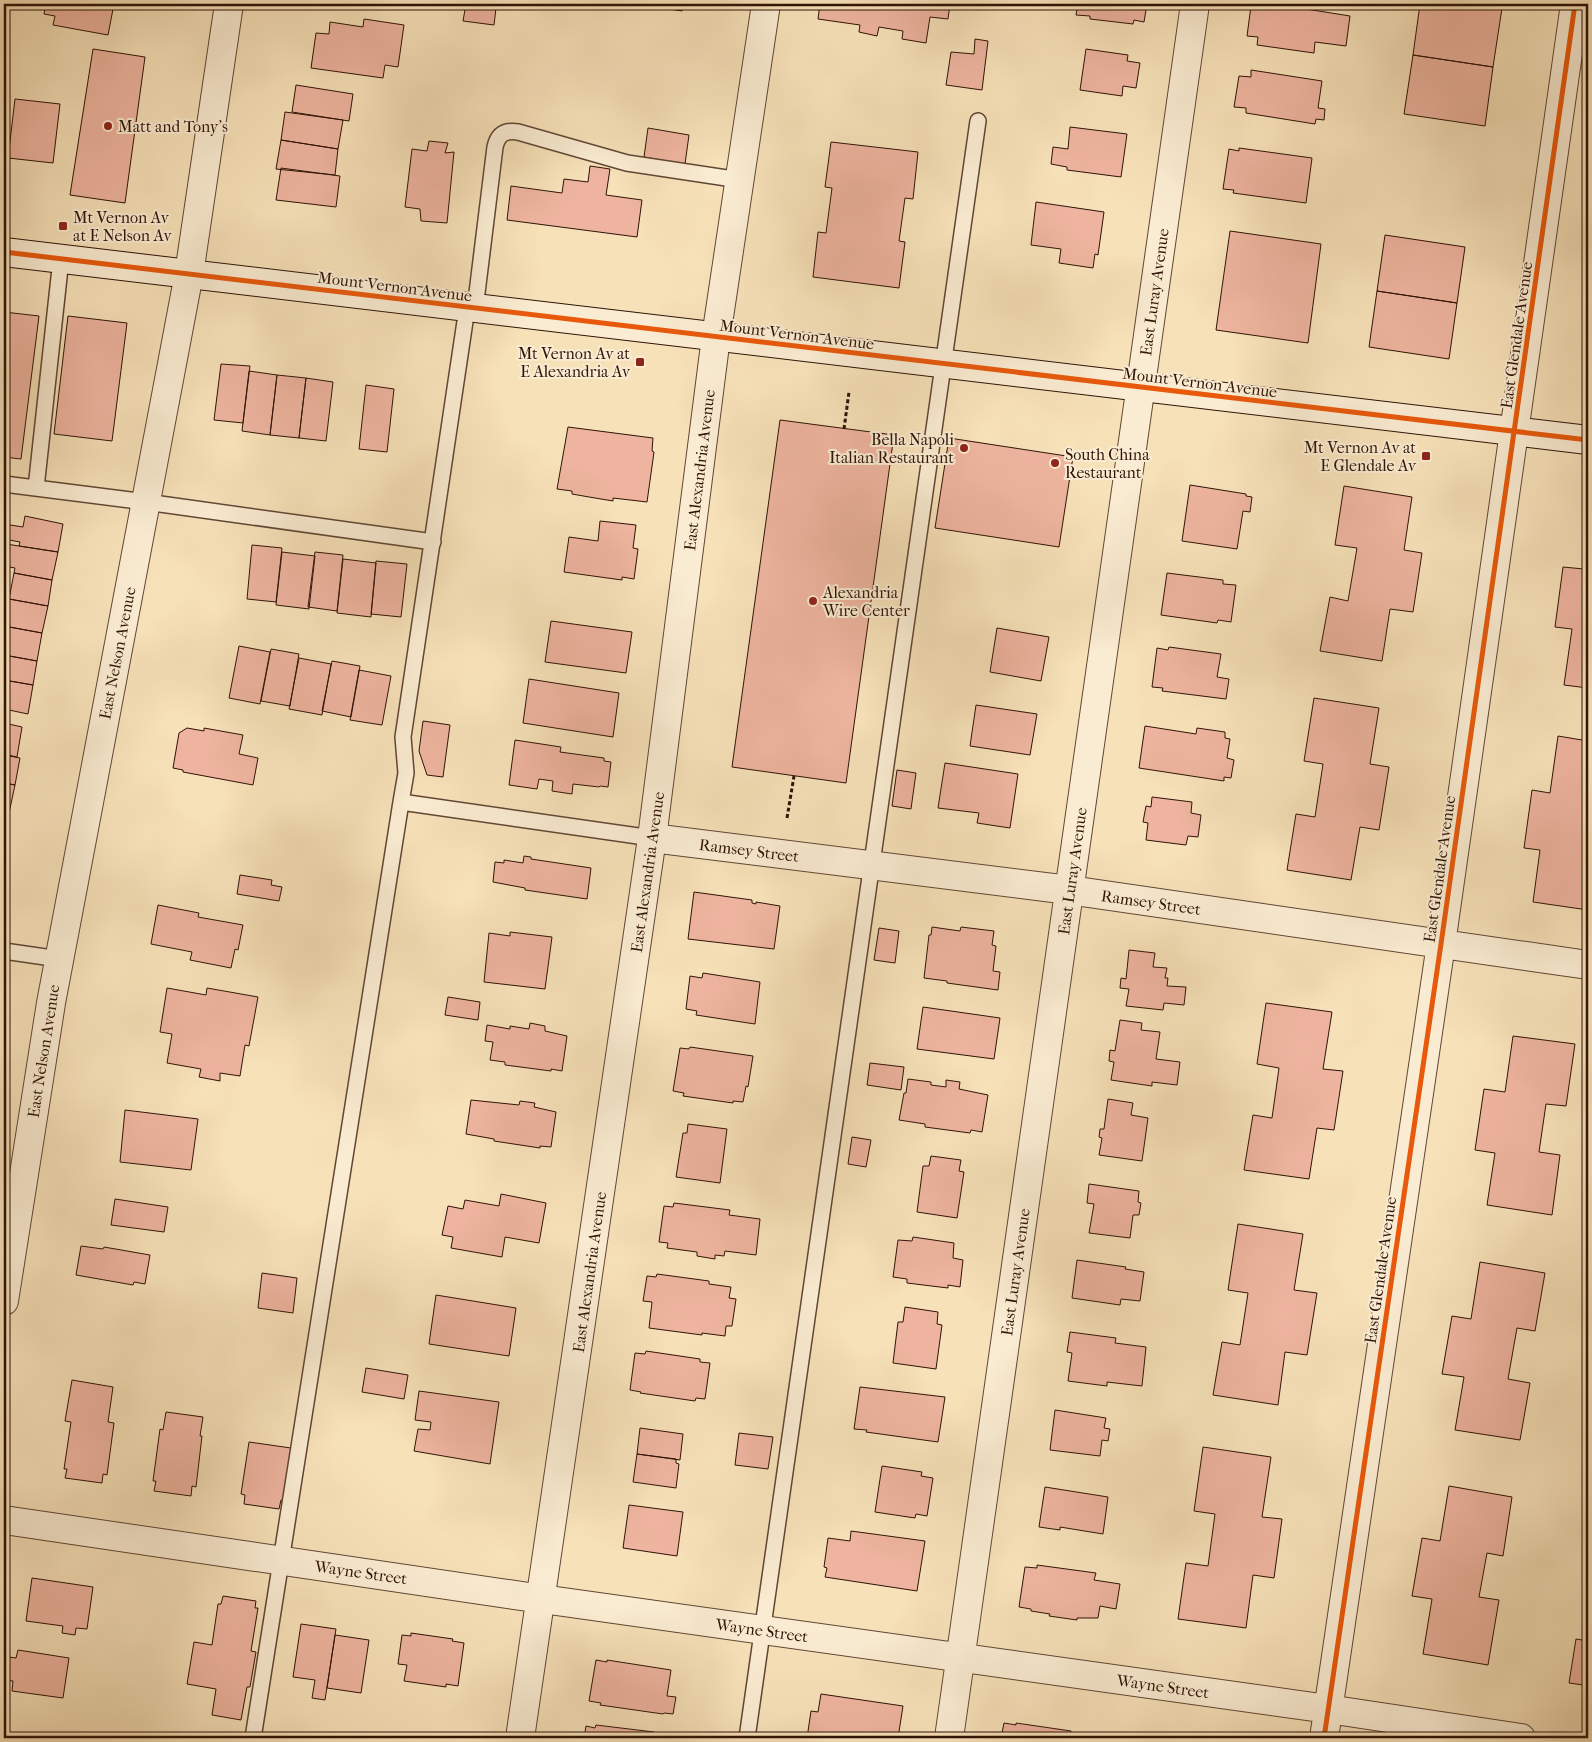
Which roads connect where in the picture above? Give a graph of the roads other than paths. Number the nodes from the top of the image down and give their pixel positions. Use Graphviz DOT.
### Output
graph roads {
  1 [pos="229,4"];
  2 [pos="766,4"];
  3 [pos="1195,4"];
  4 [pos="1575,4"];
  5 [pos="978,121"];
  6 [pos="740,180"];
  7 [pos="4,252"];
  8 [pos="61,259"];
  9 [pos="189,274"];
  10 [pos="471,308"];
  11 [pos="716,338"];
  12 [pos="942,364"];
  13 [pos="1140,388"];
  14 [pos="1515,431"];
  15 [pos="1588,440"];
  16 [pos="4,484"];
  17 [pos="36,488"];
  18 [pos="146,502"];
  19 [pos="433,542"];
  20 [pos="402,802"];
  21 [pos="652,838"];
  22 [pos="872,866"];
  23 [pos="1069,890"];
  24 [pos="1441,944"];
  25 [pos="4,951"];
  26 [pos="59,959"];
  27 [pos="1588,966"];
  28 [pos="4,1302"];
  29 [pos="4,1520"];
  30 [pos="282,1560"];
  31 [pos="542,1599"];
  32 [pos="763,1630"];
  33 [pos="960,1657"];
  34 [pos="1328,1709"];
  35 [pos="253,1738"];
  36 [pos="520,1738"];
  37 [pos="747,1738"];
  38 [pos="949,1738"];
  39 [pos="1324,1738"];
  40 [pos="1521,1738"];
  1 -- 9 [label="street, East Nelson Avenue"];
  2 -- 6 [label="street, East Alexandria Avenue"];
  3 -- 13 [label="street, East Luray Avenue"];
  4 -- 14 [label="street, East Glendale Avenue"];
  5 -- 12 [label="lane"];
  6 -- 10 [label="lane"];
  6 -- 11 [label="street, East Alexandria Avenue"];
  7 -- 8 [label="street, Mount Vernon Avenue"];
  8 -- 9 [label="street, Mount Vernon Avenue"];
  8 -- 17 [label="lane"];
  9 -- 10 [label="street, Mount Vernon Avenue"];
  9 -- 18 [label="street, East Nelson Avenue"];
  10 -- 11 [label="street, Mount Vernon Avenue"];
  10 -- 19 [label="lane"];
  11 -- 12 [label="street, Mount Vernon Avenue"];
  11 -- 21 [label="street, East Alexandria Avenue"];
  12 -- 13 [label="street, Mount Vernon Avenue"];
  12 -- 22 [label="lane"];
  13 -- 14 [label="street, Mount Vernon Avenue"];
  13 -- 23 [label="street, East Luray Avenue"];
  14 -- 15 [label="street, Mount Vernon Avenue"];
  14 -- 24 [label="street, East Glendale Avenue"];
  16 -- 17 [label="lane"];
  17 -- 18 [label="lane"];
  18 -- 19 [label="lane"];
  18 -- 26 [label="street, East Nelson Avenue"];
  19 -- 20 [label="lane"];
  20 -- 21 [label="lane"];
  20 -- 30 [label="lane"];
  21 -- 22 [label="street, Ramsey Street"];
  21 -- 31 [label="street, East Alexandria Avenue"];
  22 -- 23 [label="street, Ramsey Street"];
  22 -- 32 [label="lane"];
  23 -- 24 [label="street, Ramsey Street"];
  23 -- 33 [label="street, East Luray Avenue"];
  24 -- 27 [label="street, Ramsey Street"];
  24 -- 34 [label="street, East Glendale Avenue"];
  25 -- 26 [label="lane"];
  26 -- 28 [label="street, East Nelson Avenue"];
  29 -- 30 [label="street, Wayne Street"];
  30 -- 31 [label="street, Wayne Street"];
  30 -- 35 [label="lane"];
  31 -- 32 [label="street, Wayne Street"];
  31 -- 36 [label="street, East Alexandria Avenue"];
  32 -- 33 [label="street, Wayne Street"];
  32 -- 37 [label="lane"];
  33 -- 34 [label="street, Wayne Street"];
  33 -- 38 [label="street, East Luray Avenue"];
  34 -- 39 [label="street, East Glendale Avenue"];
  34 -- 40 [label="street, Wayne Street"];
}
